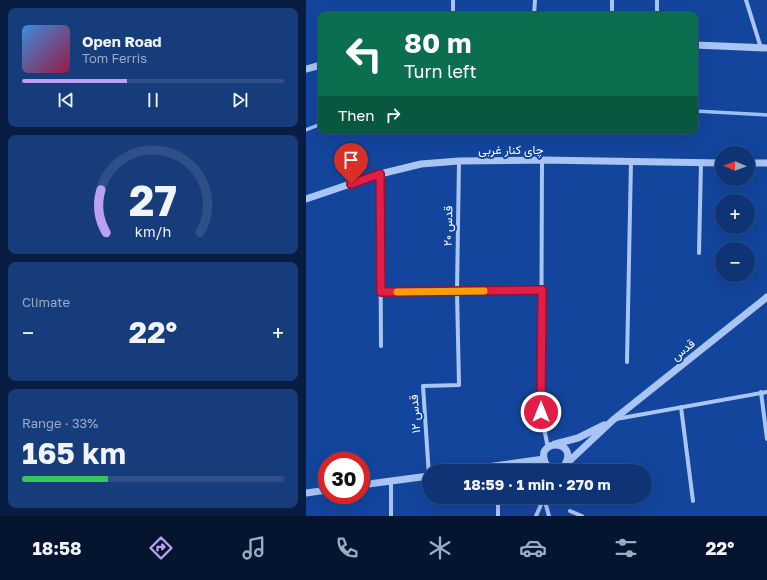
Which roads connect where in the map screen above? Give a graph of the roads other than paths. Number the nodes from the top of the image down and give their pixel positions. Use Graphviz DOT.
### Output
graph roads {
  1 [pos="453,0"];
  2 [pos="535,0"];
  3 [pos="612,0"];
  4 [pos="657,0"];
  5 [pos="746,0"];
  6 [pos="453,12"];
  7 [pos="534,12"];
  8 [pos="612,12"];
  9 [pos="656,12"];
  10 [pos="698,45"];
  11 [pos="764,48"];
  12 [pos="318,66"];
  13 [pos="306,69"];
  14 [pos="542,160"];
  15 [pos="459,161"];
  16 [pos="631,162"];
  17 [pos="701,162"];
  18 [pos="715,163"];
  19 [pos="755,163"];
  20 [pos="767,163"];
  21 [pos="380,174"];
  22 [pos="306,199"];
  23 [pos="699,253"];
  24 [pos="542,290"];
  25 [pos="458,291"];
  26 [pos="381,292"];
  27 [pos="767,297"];
  28 [pos="381,346"];
  29 [pos="627,362"];
  30 [pos="761,392"];
  31 [pos="767,392"];
  32 [pos="681,407"];
  33 [pos="613,420"];
  34 [pos="767,439"];
  35 [pos="550,446"];
  36 [pos="544,459"];
  37 [pos="428,464"];
  38 [pos="518,464"];
  39 [pos="546,464"];
  40 [pos="564,464"];
  41 [pos="565,464"];
  42 [pos="422,477"];
  43 [pos="391,481"];
  44 [pos="370,484"];
  45 [pos="318,491"];
  46 [pos="306,493"];
  47 [pos="693,502"];
  48 [pos="498,504"];
  49 [pos="541,504"];
  50 [pos="546,504"];
  51 [pos="570,511"];
  52 [pos="391,516"];
  53 [pos="498,516"];
  54 [pos="536,516"];
  55 [pos="549,516"];
  56 [pos="582,516"];
  1 -- 6 [label="street"];
  2 -- 7 [label="street"];
  3 -- 8 [label="street"];
  4 -- 9 [label="street"];
  5 -- 11 [label="street"];
  10 -- 11 [label="street"];
  12 -- 13 [label="street"];
  14 -- 15 [label="street, چای کنار غربی"];
  14 -- 16 [label="street, چای کنار غربی"];
  14 -- 24 [label="street"];
  15 -- 21 [label="street, چای کنار غربی"];
  15 -- 25 [label="street, قدس ۲۰"];
  16 -- 17 [label="street, چای کنار غربی"];
  16 -- 29 [label="street"];
  17 -- 18 [label="street, چای کنار غربی"];
  17 -- 23 [label="street"];
  19 -- 20 [label="street"];
  21 -- 22 [label="street, چای کنار غربی"];
  21 -- 26 [label="street"];
  24 -- 25 [label="street"];
  24 -- 35 [label="street"];
  25 -- 26 [label="street"];
  25 -- 37 [label="street, قدس ۱۲"];
  26 -- 28 [label="street"];
  27 -- 33 [label="street, قدس"];
  30 -- 31 [label="street, قدس"];
  30 -- 32 [label="street, قدس"];
  30 -- 34 [label="street"];
  32 -- 33 [label="street, قدس"];
  32 -- 47 [label="street"];
  33 -- 35 [label="street, قدس"];
  33 -- 41 [label="street, قدس"];
  35 -- 36 [label="street"];
  35 -- 40 [label="street"];
  36 -- 38 [label="street"];
  36 -- 39 [label="street"];
  42 -- 43 [label="street"];
  43 -- 44 [label="street"];
  43 -- 52 [label="street"];
  45 -- 46 [label="street"];
  48 -- 53 [label="street"];
  49 -- 54 [label="street"];
  50 -- 55 [label="street"];
  51 -- 56 [label="street"];
}
